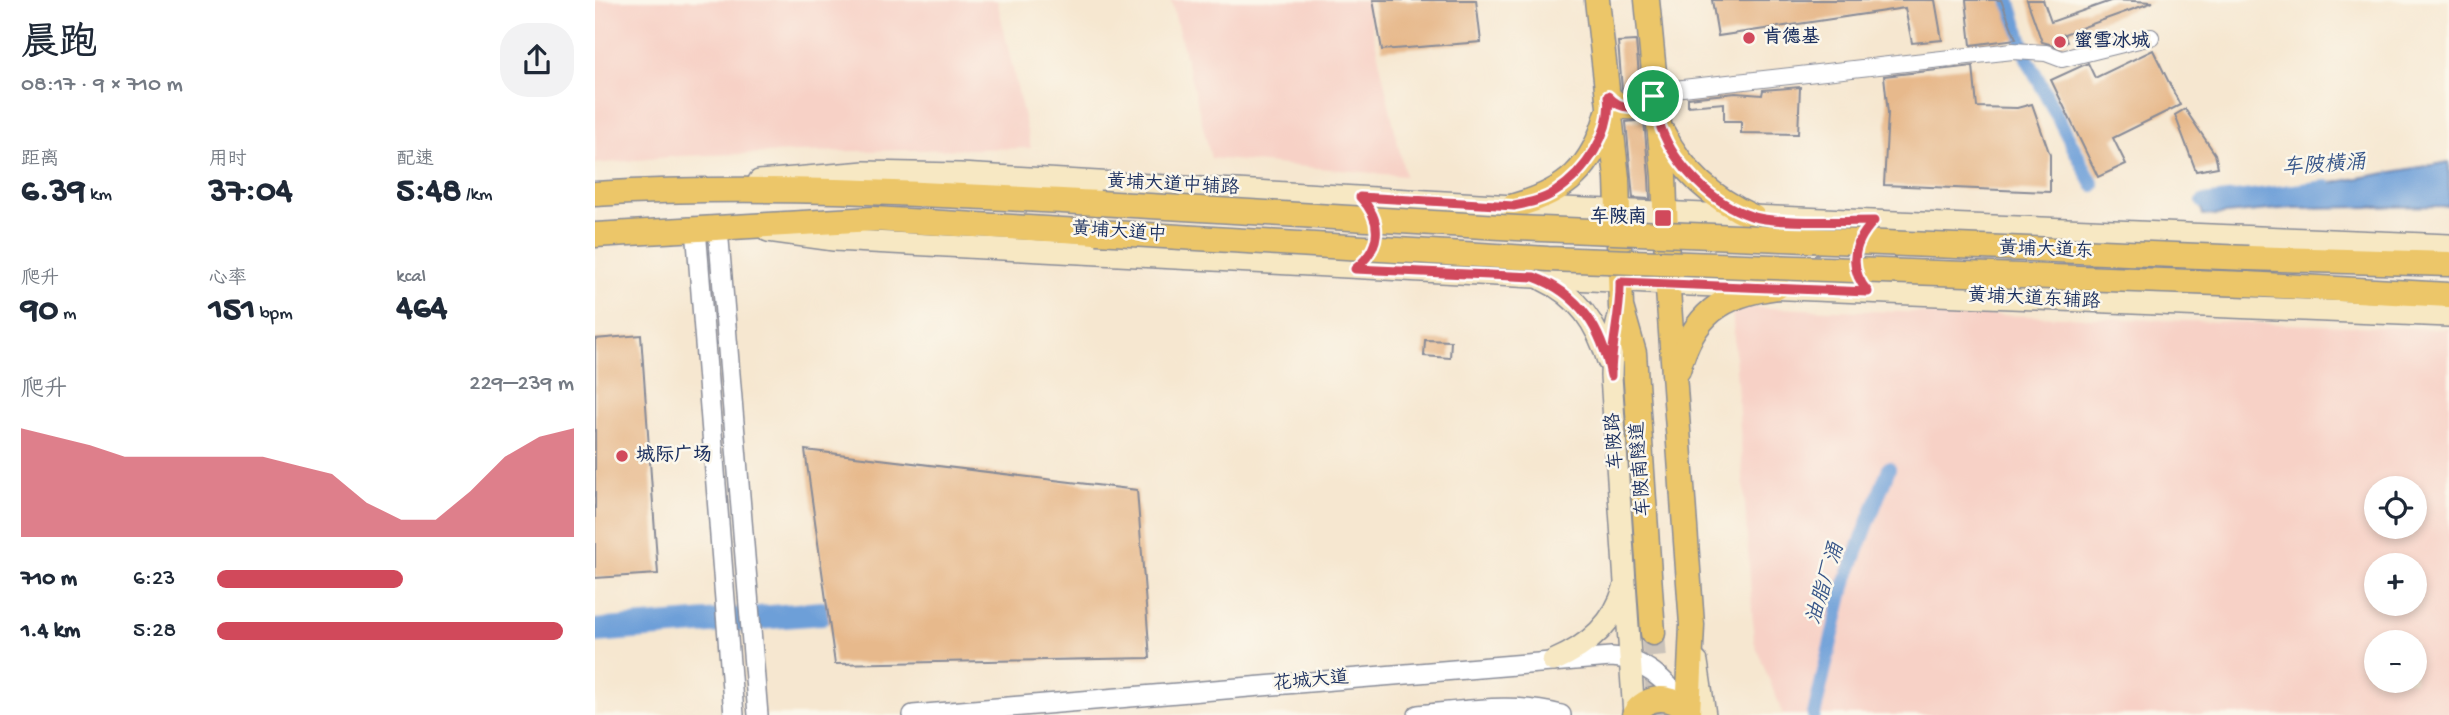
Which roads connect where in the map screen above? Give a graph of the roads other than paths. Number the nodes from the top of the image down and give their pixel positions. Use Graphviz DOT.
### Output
graph roads {
  1 [pos="1597,0"];
  2 [pos="1647,0"];
  3 [pos="2151,37"];
  4 [pos="1656,91"];
  5 [pos="1609,101"];
  6 [pos="1660,125"];
  7 [pos="682,189"];
  8 [pos="595,194"];
  9 [pos="1360,197"];
  10 [pos="1482,205"];
  11 [pos="1514,206"];
  12 [pos="1619,210"];
  13 [pos="1666,212"];
  14 [pos="1753,217"];
  15 [pos="1793,219"];
  16 [pos="1874,221"];
  17 [pos="717,228"];
  18 [pos="1643,233"];
  19 [pos="595,234"];
  20 [pos="2449,245"];
  21 [pos="1644,262"];
  22 [pos="2449,264"];
  23 [pos="1355,269"];
  24 [pos="1478,275"];
  25 [pos="1534,277"];
  26 [pos="1620,282"];
  27 [pos="1667,284"];
  28 [pos="1785,288"];
  29 [pos="1868,292"];
  30 [pos="2449,295"];
  31 [pos="1621,307"];
  32 [pos="2449,316"];
  33 [pos="1611,376"];
  34 [pos="1675,388"];
  35 [pos="1625,582"];
  36 [pos="1653,633"];
  37 [pos="1630,659"];
  38 [pos="1553,661"];
  39 [pos="1694,714"];
  40 [pos="734,715"];
  41 [pos="758,715"];
  42 [pos="913,715"];
  43 [pos="1418,715"];
  44 [pos="1561,715"];
  45 [pos="1634,715"];
  1 -- 5 [label="main road, 车陂路"];
  2 -- 4 [label="main road"];
  3 -- 4 [label="street"];
  4 -- 5 [label="main road"];
  4 -- 6 [label="main road"];
  5 -- 11 [label="main road"];
  5 -- 12 [label="main road, 车陂路"];
  6 -- 13 [label="main road"];
  6 -- 14 [label="main road"];
  7 -- 8 [label="main road, 黄埔大道中"];
  7 -- 9 [label="main road, 黄埔大道中辅路"];
  7 -- 18 [label="main road, 黄埔大道中, bridge"];
  9 -- 10 [label="main road, 黄埔大道中辅路"];
  9 -- 23 [label="main road"];
  10 -- 11 [label="main road, 黄埔大道中辅路"];
  10 -- 24 [label="main road"];
  11 -- 12 [label="main road, 黄埔大道中辅路"];
  12 -- 13 [label="main road, 黄埔大道中辅路"];
  12 -- 26 [label="main road, 车陂路"];
  13 -- 14 [label="main road"];
  13 -- 27 [label="main road"];
  14 -- 15 [label="main road"];
  15 -- 16 [label="main road"];
  15 -- 28 [label="main road"];
  16 -- 20 [label="main road"];
  16 -- 29 [label="main road"];
  17 -- 19 [label="main road, 黄埔大道中"];
  17 -- 21 [label="main road, 黄埔大道中, bridge"];
  17 -- 23 [label="main road"];
  17 -- 40 [label="street"];
  17 -- 41 [label="street"];
  18 -- 22 [label="main road, 黄埔大道东, bridge"];
  21 -- 30 [label="main road, 黄埔大道东, bridge"];
  23 -- 24 [label="main road"];
  24 -- 25 [label="main road"];
  25 -- 26 [label="main road"];
  25 -- 33 [label="main road"];
  26 -- 27 [label="main road, 黄埔大道东辅路"];
  26 -- 31 [label="main road, 车陂路"];
  27 -- 28 [label="main road, 黄埔大道东辅路"];
  27 -- 34 [label="main road"];
  28 -- 29 [label="main road, 黄埔大道东辅路"];
  28 -- 34 [label="main road"];
  29 -- 32 [label="main road, 黄埔大道东辅路"];
  31 -- 33 [label="main road, 车陂路"];
  31 -- 36 [label="main road, 车陂南隧道"];
  33 -- 35 [label="main road, 车陂路"];
  34 -- 39 [label="main road"];
  35 -- 37 [label="main road, 车陂路"];
  35 -- 38 [label="main road"];
  37 -- 38 [label="street, 花城大道"];
  37 -- 39 [label="street"];
  37 -- 45 [label="main road, 车陂路"];
  38 -- 42 [label="street, 花城大道"];
  39 -- 45 [label="main road"];
  43 -- 44 [label="street"];
}
